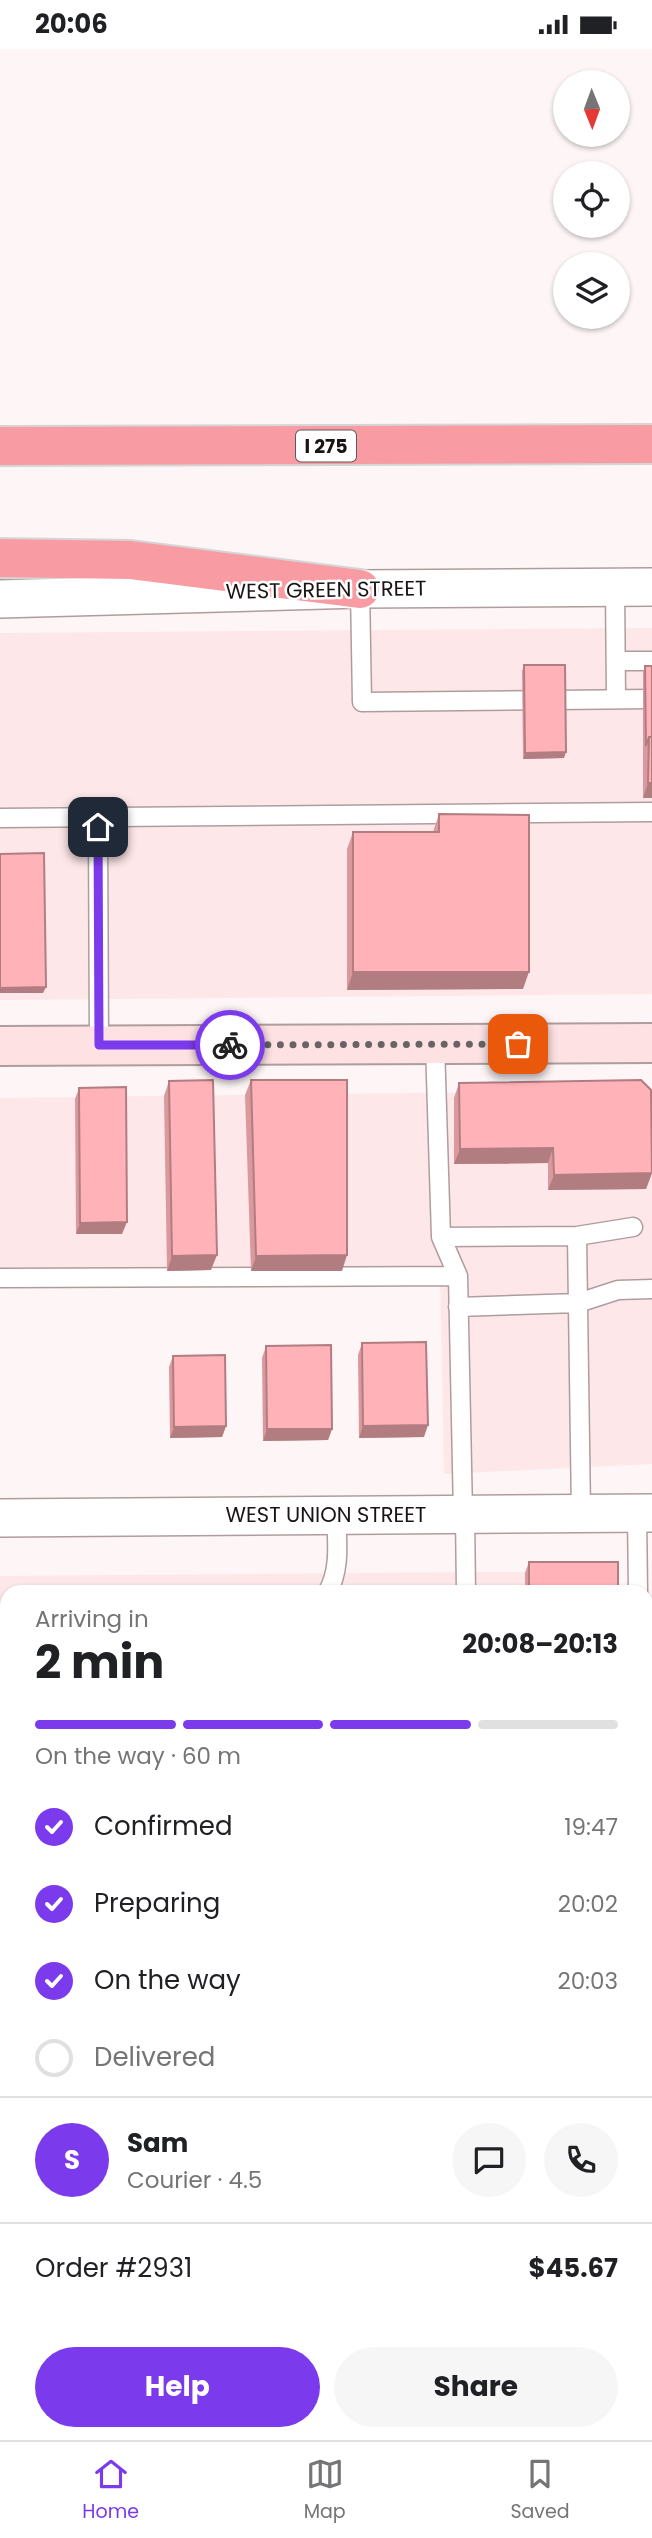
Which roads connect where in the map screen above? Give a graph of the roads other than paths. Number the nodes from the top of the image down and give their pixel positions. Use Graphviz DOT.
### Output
graph roads {
  1 [pos="652,444"];
  2 [pos="0,446"];
  3 [pos="0,558"];
  4 [pos="615,587"];
  5 [pos="652,587"];
  6 [pos="360,589"];
  7 [pos="0,599"];
  8 [pos="616,661"];
  9 [pos="652,661"];
  10 [pos="616,699"];
  11 [pos="652,699"];
  12 [pos="652,812"];
  13 [pos="0,817"];
  14 [pos="98,827"];
  15 [pos="652,1043"];
  16 [pos="99,1045"];
  17 [pos="435,1045"];
  18 [pos="0,1046"];
  19 [pos="633,1227"];
  20 [pos="578,1236"];
  21 [pos="441,1237"];
  22 [pos="458,1276"];
  23 [pos="0,1278"];
  24 [pos="652,1289"];
  25 [pos="578,1303"];
  26 [pos="458,1307"];
  27 [pos="581,1512"];
  28 [pos="645,1513"];
  29 [pos="464,1514"];
  30 [pos="336,1515"];
  31 [pos="0,1518"];
  32 [pos="332,1585"];
  33 [pos="466,1585"];
  34 [pos="639,1585"];
  1 -- 2 [label="highway, I 275"];
  3 -- 6 [label="highway"];
  4 -- 5 [label="street, WEST GREEN STREET"];
  4 -- 6 [label="street, WEST GREEN STREET"];
  4 -- 8 [label="lane"];
  6 -- 7 [label="street, WEST GREEN STREET"];
  6 -- 10 [label="lane"];
  8 -- 9 [label="lane"];
  8 -- 10 [label="lane"];
  10 -- 11 [label="lane"];
  12 -- 13 [label="lane"];
  14 -- 16 [label="lane"];
  15 -- 17 [label="street"];
  16 -- 17 [label="street"];
  16 -- 18 [label="street"];
  17 -- 21 [label="lane"];
  19 -- 20 [label="lane"];
  20 -- 21 [label="lane"];
  20 -- 25 [label="lane"];
  21 -- 22 [label="lane"];
  22 -- 23 [label="lane"];
  22 -- 26 [label="lane"];
  24 -- 25 [label="lane"];
  25 -- 26 [label="lane"];
  25 -- 27 [label="lane"];
  26 -- 29 [label="lane"];
  27 -- 28 [label="street, WEST UNION STREET"];
  27 -- 29 [label="street, WEST UNION STREET"];
  28 -- 34 [label="lane"];
  29 -- 30 [label="street, WEST UNION STREET"];
  29 -- 33 [label="lane"];
  30 -- 31 [label="street, WEST UNION STREET"];
  30 -- 32 [label="lane"];
}
